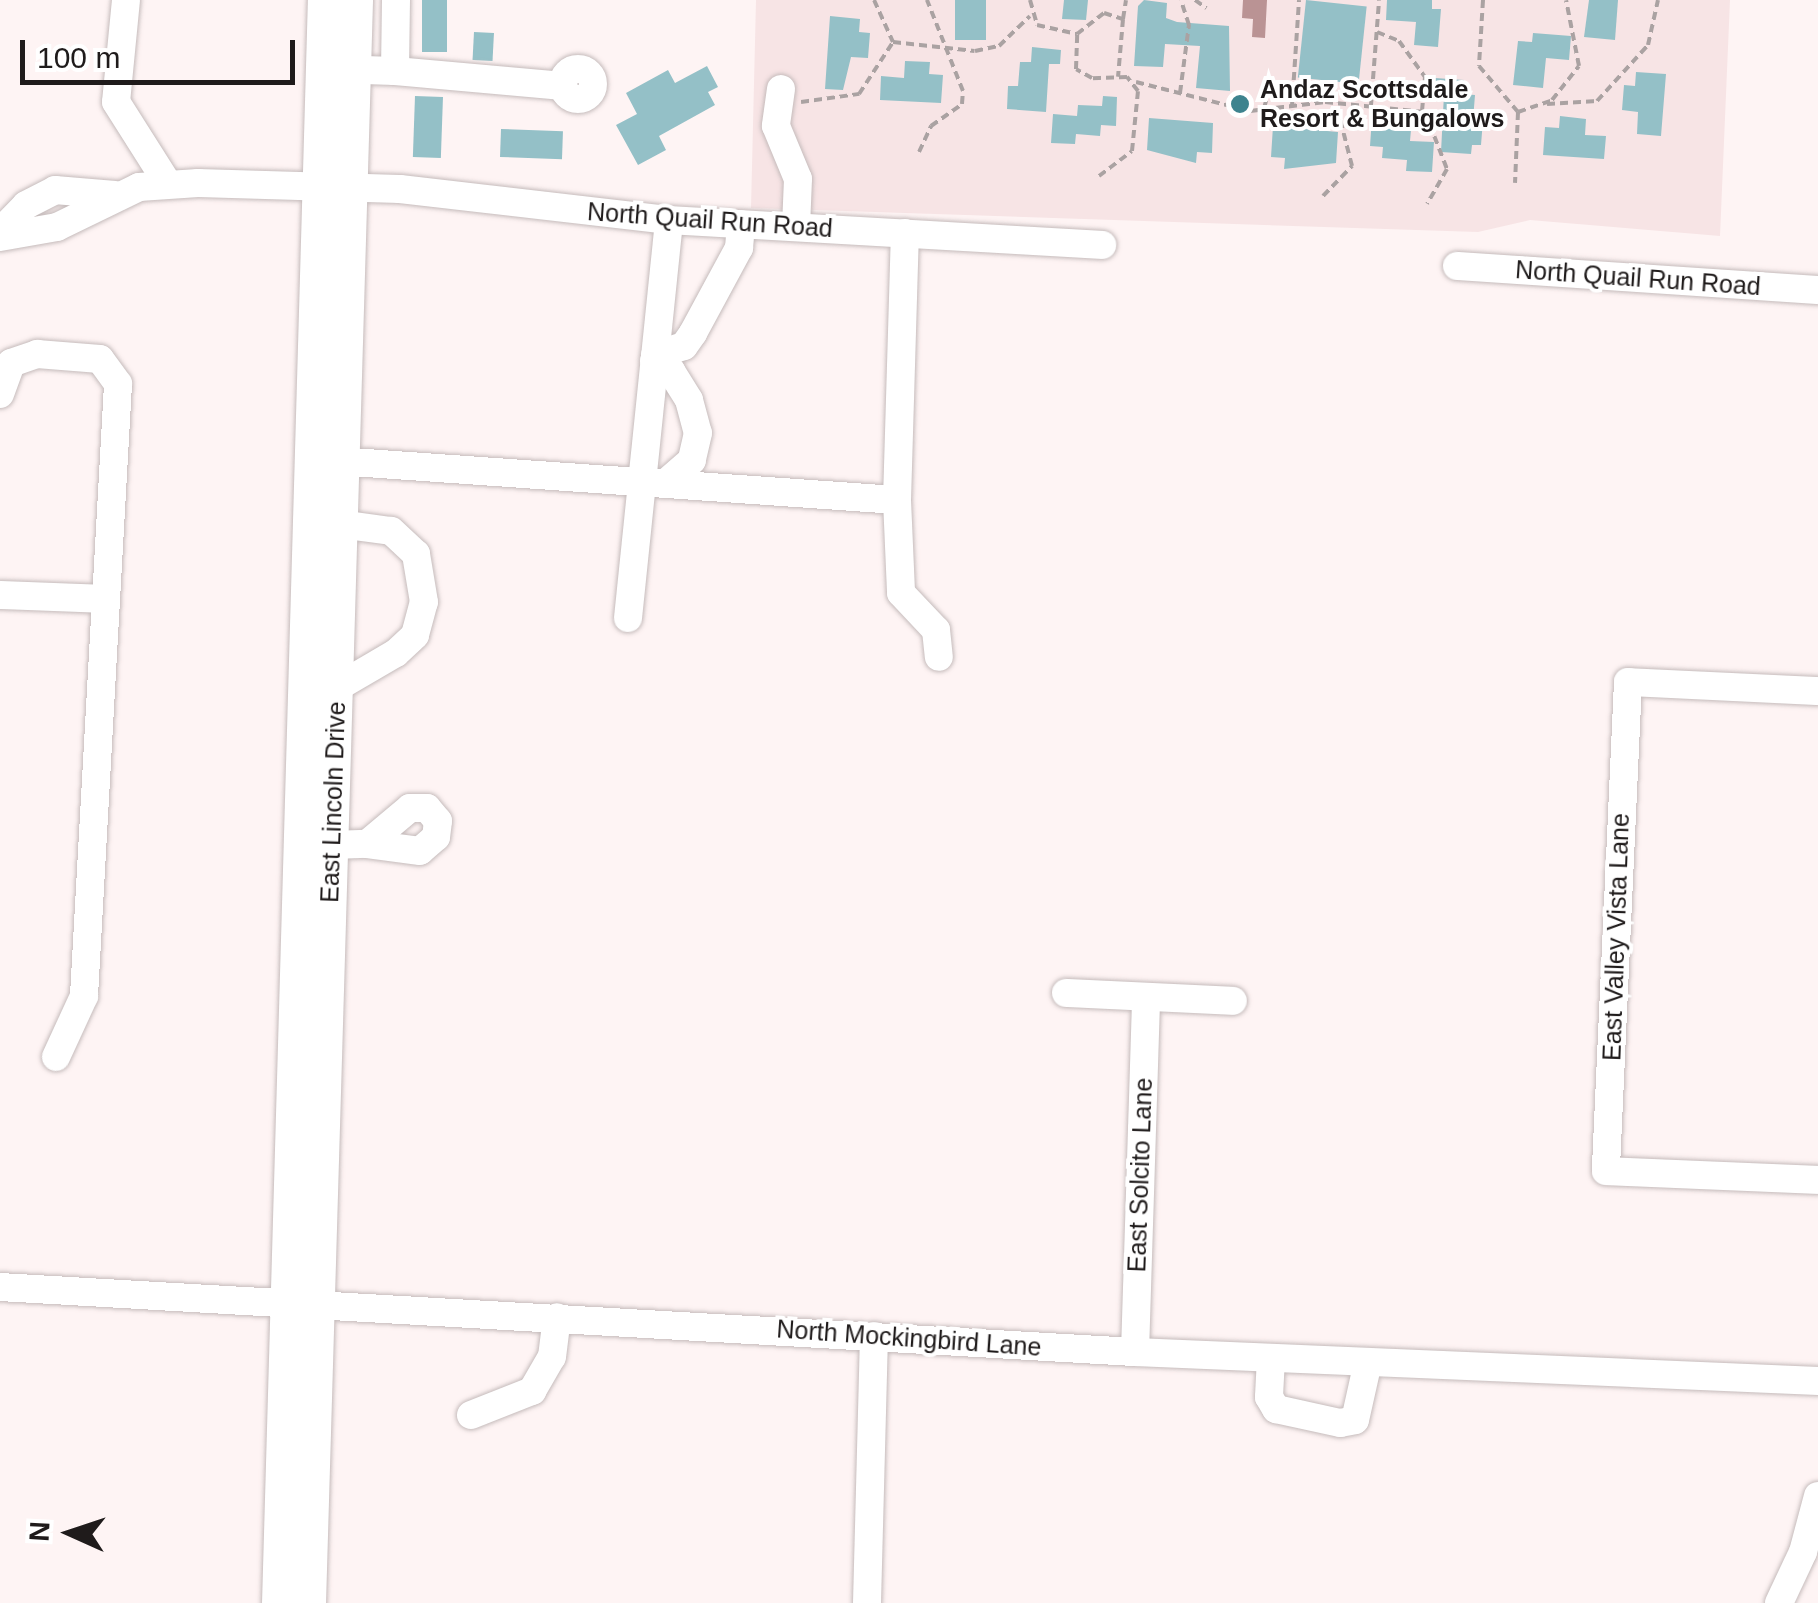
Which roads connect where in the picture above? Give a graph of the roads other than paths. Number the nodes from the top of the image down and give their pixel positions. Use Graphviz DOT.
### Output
graph roads {
  1 [pos="126,0"];
  2 [pos="324,0"];
  3 [pos="356,0"];
  4 [pos="396,0"];
  5 [pos="338,69"];
  6 [pos="395,71"];
  7 [pos="563,86"];
  8 [pos="789,96"];
  9 [pos="168,184"];
  10 [pos="334,190"];
  11 [pos="670,220"];
  12 [pos="741,224"];
  13 [pos="796,227"];
  14 [pos="905,233"];
  15 [pos="0,235"];
  16 [pos="1102,245"];
  17 [pos="1457,266"];
  18 [pos="1818,290"];
  19 [pos="655,358"];
  20 [pos="0,394"];
  21 [pos="327,460"];
  22 [pos="655,480"];
  23 [pos="897,500"];
  24 [pos="340,524"];
  25 [pos="0,595"];
  26 [pos="106,599"];
  27 [pos="628,618"];
  28 [pos="940,658"];
  29 [pos="336,688"];
  30 [pos="1818,690"];
  31 [pos="333,841"];
  32 [pos="1066,993"];
  33 [pos="1146,998"];
  34 [pos="1233,1002"];
  35 [pos="56,1057"];
  36 [pos="1818,1180"];
  37 [pos="0,1286"];
  38 [pos="303,1302"];
  39 [pos="557,1317"];
  40 [pos="874,1336"];
  41 [pos="1135,1352"];
  42 [pos="1271,1358"];
  43 [pos="1368,1362"];
  44 [pos="1818,1381"];
  45 [pos="471,1415"];
  46 [pos="1818,1496"];
  47 [pos="279,1603"];
  48 [pos="308,1603"];
  49 [pos="867,1603"];
  50 [pos="1779,1603"];
  1 -- 9 [label="street"];
  2 -- 5 [label="main road, East Lincoln Drive"];
  3 -- 5 [label="main road, East Lincoln Drive"];
  4 -- 6 [label="street"];
  5 -- 6 [label="street"];
  5 -- 10 [label="main road, East Lincoln Drive"];
  6 -- 7 [label="street"];
  8 -- 13 [label="street"];
  9 -- 10 [label="street, North Quail Run Road"];
  9 -- 15 [label="street, North Quail Run Road"];
  10 -- 11 [label="street, North Quail Run Road"];
  10 -- 21 [label="main road, East Lincoln Drive"];
  11 -- 12 [label="street, North Quail Run Road"];
  11 -- 19 [label="street"];
  12 -- 13 [label="street, North Quail Run Road"];
  12 -- 19 [label="street"];
  13 -- 14 [label="street, North Quail Run Road"];
  14 -- 16 [label="street, North Quail Run Road"];
  14 -- 23 [label="street"];
  17 -- 18 [label="street, North Quail Run Road"];
  19 -- 22 [label="street"];
  19 -- 22 [label="street"];
  20 -- 26 [label="street"];
  21 -- 22 [label="street"];
  21 -- 24 [label="main road, East Lincoln Drive"];
  21 -- 31 [label="main road, East Lincoln Drive"];
  22 -- 23 [label="street"];
  22 -- 27 [label="street"];
  23 -- 28 [label="street"];
  24 -- 29 [label="main road, East Lincoln Drive"];
  24 -- 29 [label="street"];
  25 -- 26 [label="street"];
  26 -- 35 [label="street"];
  29 -- 31 [label="main road, East Lincoln Drive"];
  30 -- 36 [label="street, East Valley Vista Lane"];
  31 -- 38 [label="main road, East Lincoln Drive"];
  32 -- 33 [label="street"];
  33 -- 34 [label="street"];
  33 -- 41 [label="street, East Solcito Lane"];
  37 -- 38 [label="street, North Mockingbird Lane"];
  38 -- 39 [label="street, North Mockingbird Lane"];
  38 -- 47 [label="main road, East Lincoln Drive"];
  38 -- 48 [label="main road, East Lincoln Drive"];
  39 -- 40 [label="street, North Mockingbird Lane"];
  39 -- 45 [label="street"];
  40 -- 41 [label="street, North Mockingbird Lane"];
  40 -- 49 [label="street"];
  41 -- 42 [label="street, North Mockingbird Lane"];
  42 -- 43 [label="street, North Mockingbird Lane"];
  42 -- 43 [label="street"];
  43 -- 44 [label="street, North Mockingbird Lane"];
  46 -- 50 [label="street"];
}
